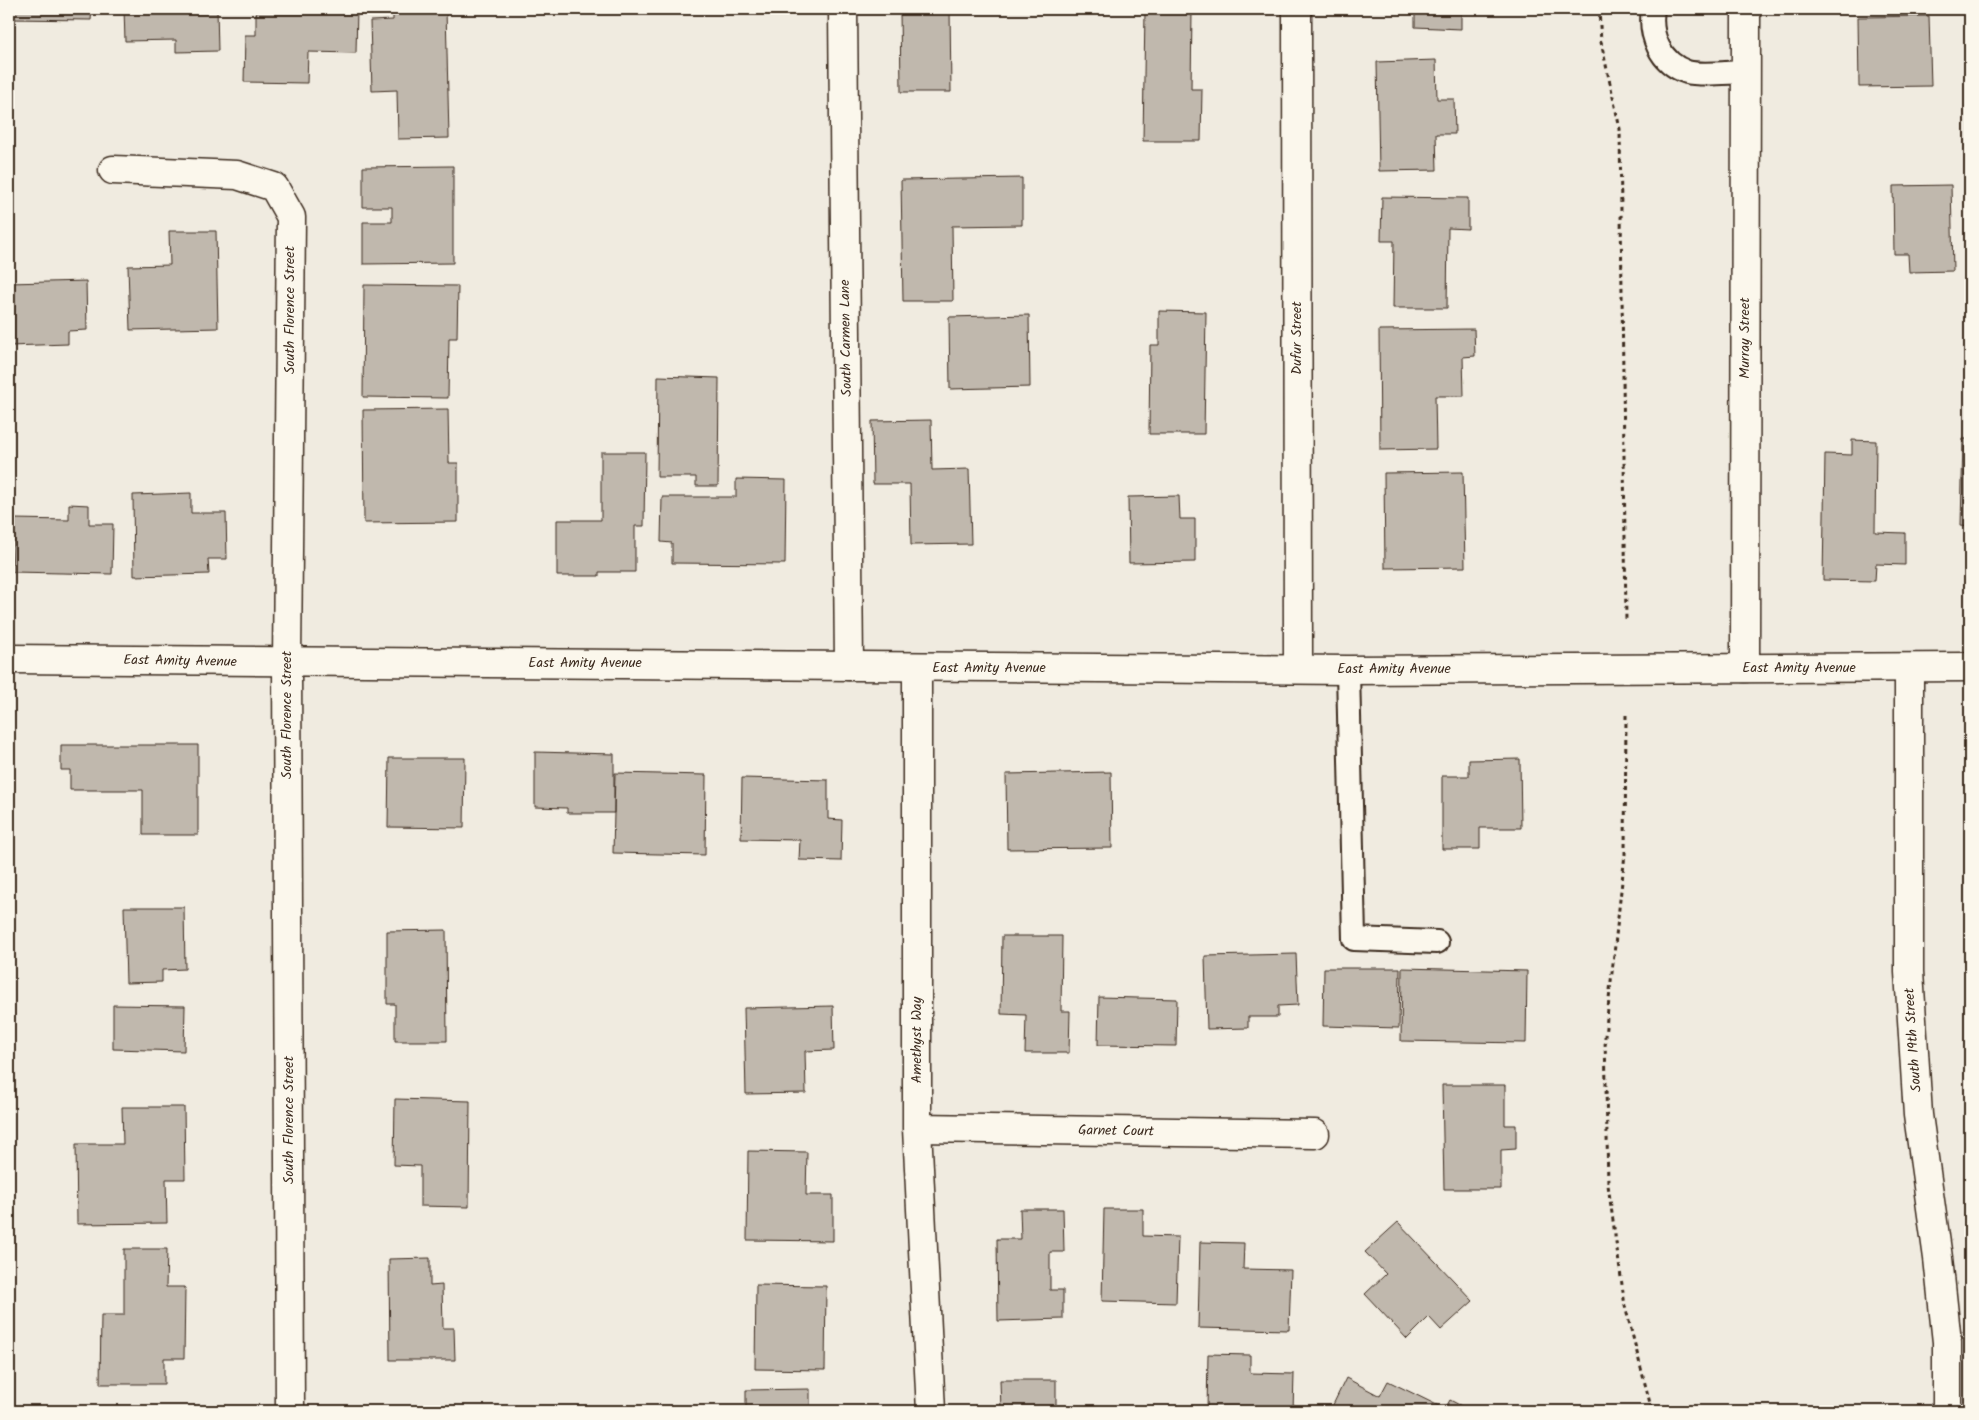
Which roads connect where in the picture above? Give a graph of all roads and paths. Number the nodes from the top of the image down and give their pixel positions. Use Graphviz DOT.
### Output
graph roads {
  1 [pos="843,9"];
  2 [pos="1296,9"];
  3 [pos="1599,9"];
  4 [pos="1653,9"];
  5 [pos="1746,9"];
  6 [pos="1746,72"];
  7 [pos="113,170"];
  8 [pos="1626,621"];
  9 [pos="9,659"];
  10 [pos="287,662"];
  11 [pos="849,666"];
  12 [pos="1970,667"];
  13 [pos="917,668"];
  14 [pos="1298,668"];
  15 [pos="1744,668"];
  16 [pos="1910,668"];
  17 [pos="1348,670"];
  18 [pos="1626,714"];
  19 [pos="1437,942"];
  20 [pos="917,1128"];
  21 [pos="1316,1134"];
  22 [pos="1959,1342"];
  23 [pos="290,1411"];
  24 [pos="931,1411"];
  25 [pos="1652,1411"];
  26 [pos="1947,1411"];
  1 -- 11 [label="street, South Carmen Lane"];
  2 -- 14 [label="street, Dufur Street"];
  3 -- 8 [label="path"];
  4 -- 6 [label="lane"];
  5 -- 6 [label="street, Murray Street"];
  6 -- 15 [label="street, Murray Street"];
  7 -- 10 [label="street, South Florence Street"];
  9 -- 10 [label="street, East Amity Avenue"];
  10 -- 11 [label="street, East Amity Avenue"];
  10 -- 23 [label="street, South Florence Street"];
  11 -- 13 [label="street, East Amity Avenue"];
  12 -- 16 [label="street, East Amity Avenue"];
  13 -- 14 [label="street, East Amity Avenue"];
  13 -- 20 [label="street, Amethyst Way"];
  14 -- 17 [label="street, East Amity Avenue"];
  15 -- 16 [label="street, East Amity Avenue"];
  15 -- 17 [label="street, East Amity Avenue"];
  16 -- 22 [label="street, South 19th Street"];
  17 -- 19 [label="lane"];
  18 -- 25 [label="path"];
  20 -- 21 [label="street, Garnet Court"];
  20 -- 24 [label="street, Amethyst Way"];
  22 -- 26 [label="street, South 19th Street"];
}
